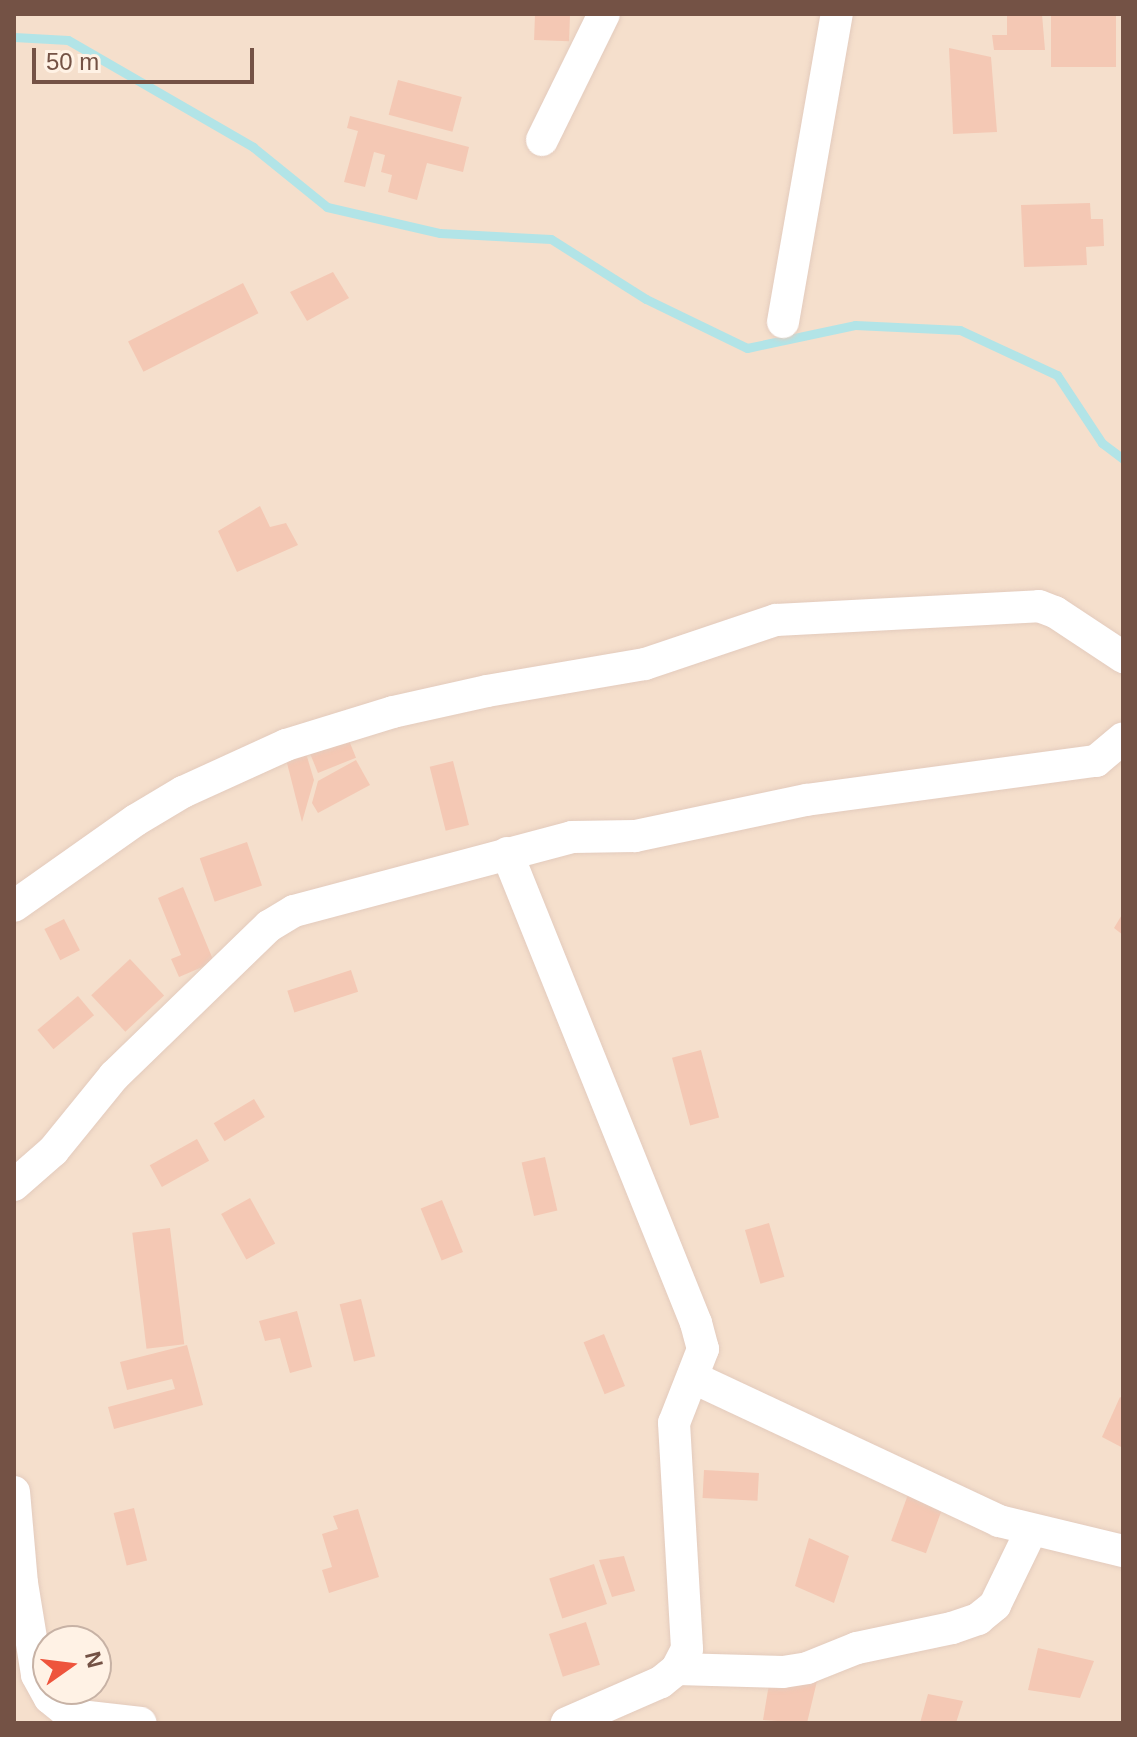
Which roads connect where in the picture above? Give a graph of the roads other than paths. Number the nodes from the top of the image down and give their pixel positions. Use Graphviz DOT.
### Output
graph roads {
  1 [pos="604,14"];
  2 [pos="837,14"];
  3 [pos="542,140"];
  4 [pos="783,322"];
  5 [pos="1123,657"];
  6 [pos="1123,738"];
  7 [pos="507,853"];
  8 [pos="14,906"];
  9 [pos="14,1185"];
  10 [pos="694,1378"];
  11 [pos="14,1492"];
  12 [pos="1031,1531"];
  13 [pos="1123,1551"];
  14 [pos="677,1669"];
  15 [pos="60,1719"];
  16 [pos="141,1723"];
  17 [pos="567,1723"];
  1 -- 3 [label="street"];
  2 -- 4 [label="street"];
  5 -- 8 [label="street"];
  6 -- 7 [label="street"];
  7 -- 9 [label="street"];
  7 -- 10 [label="street"];
  10 -- 12 [label="street"];
  10 -- 14 [label="street"];
  11 -- 15 [label="street"];
  12 -- 13 [label="street"];
  12 -- 14 [label="street"];
  14 -- 17 [label="street"];
  15 -- 16 [label="street"];
}
